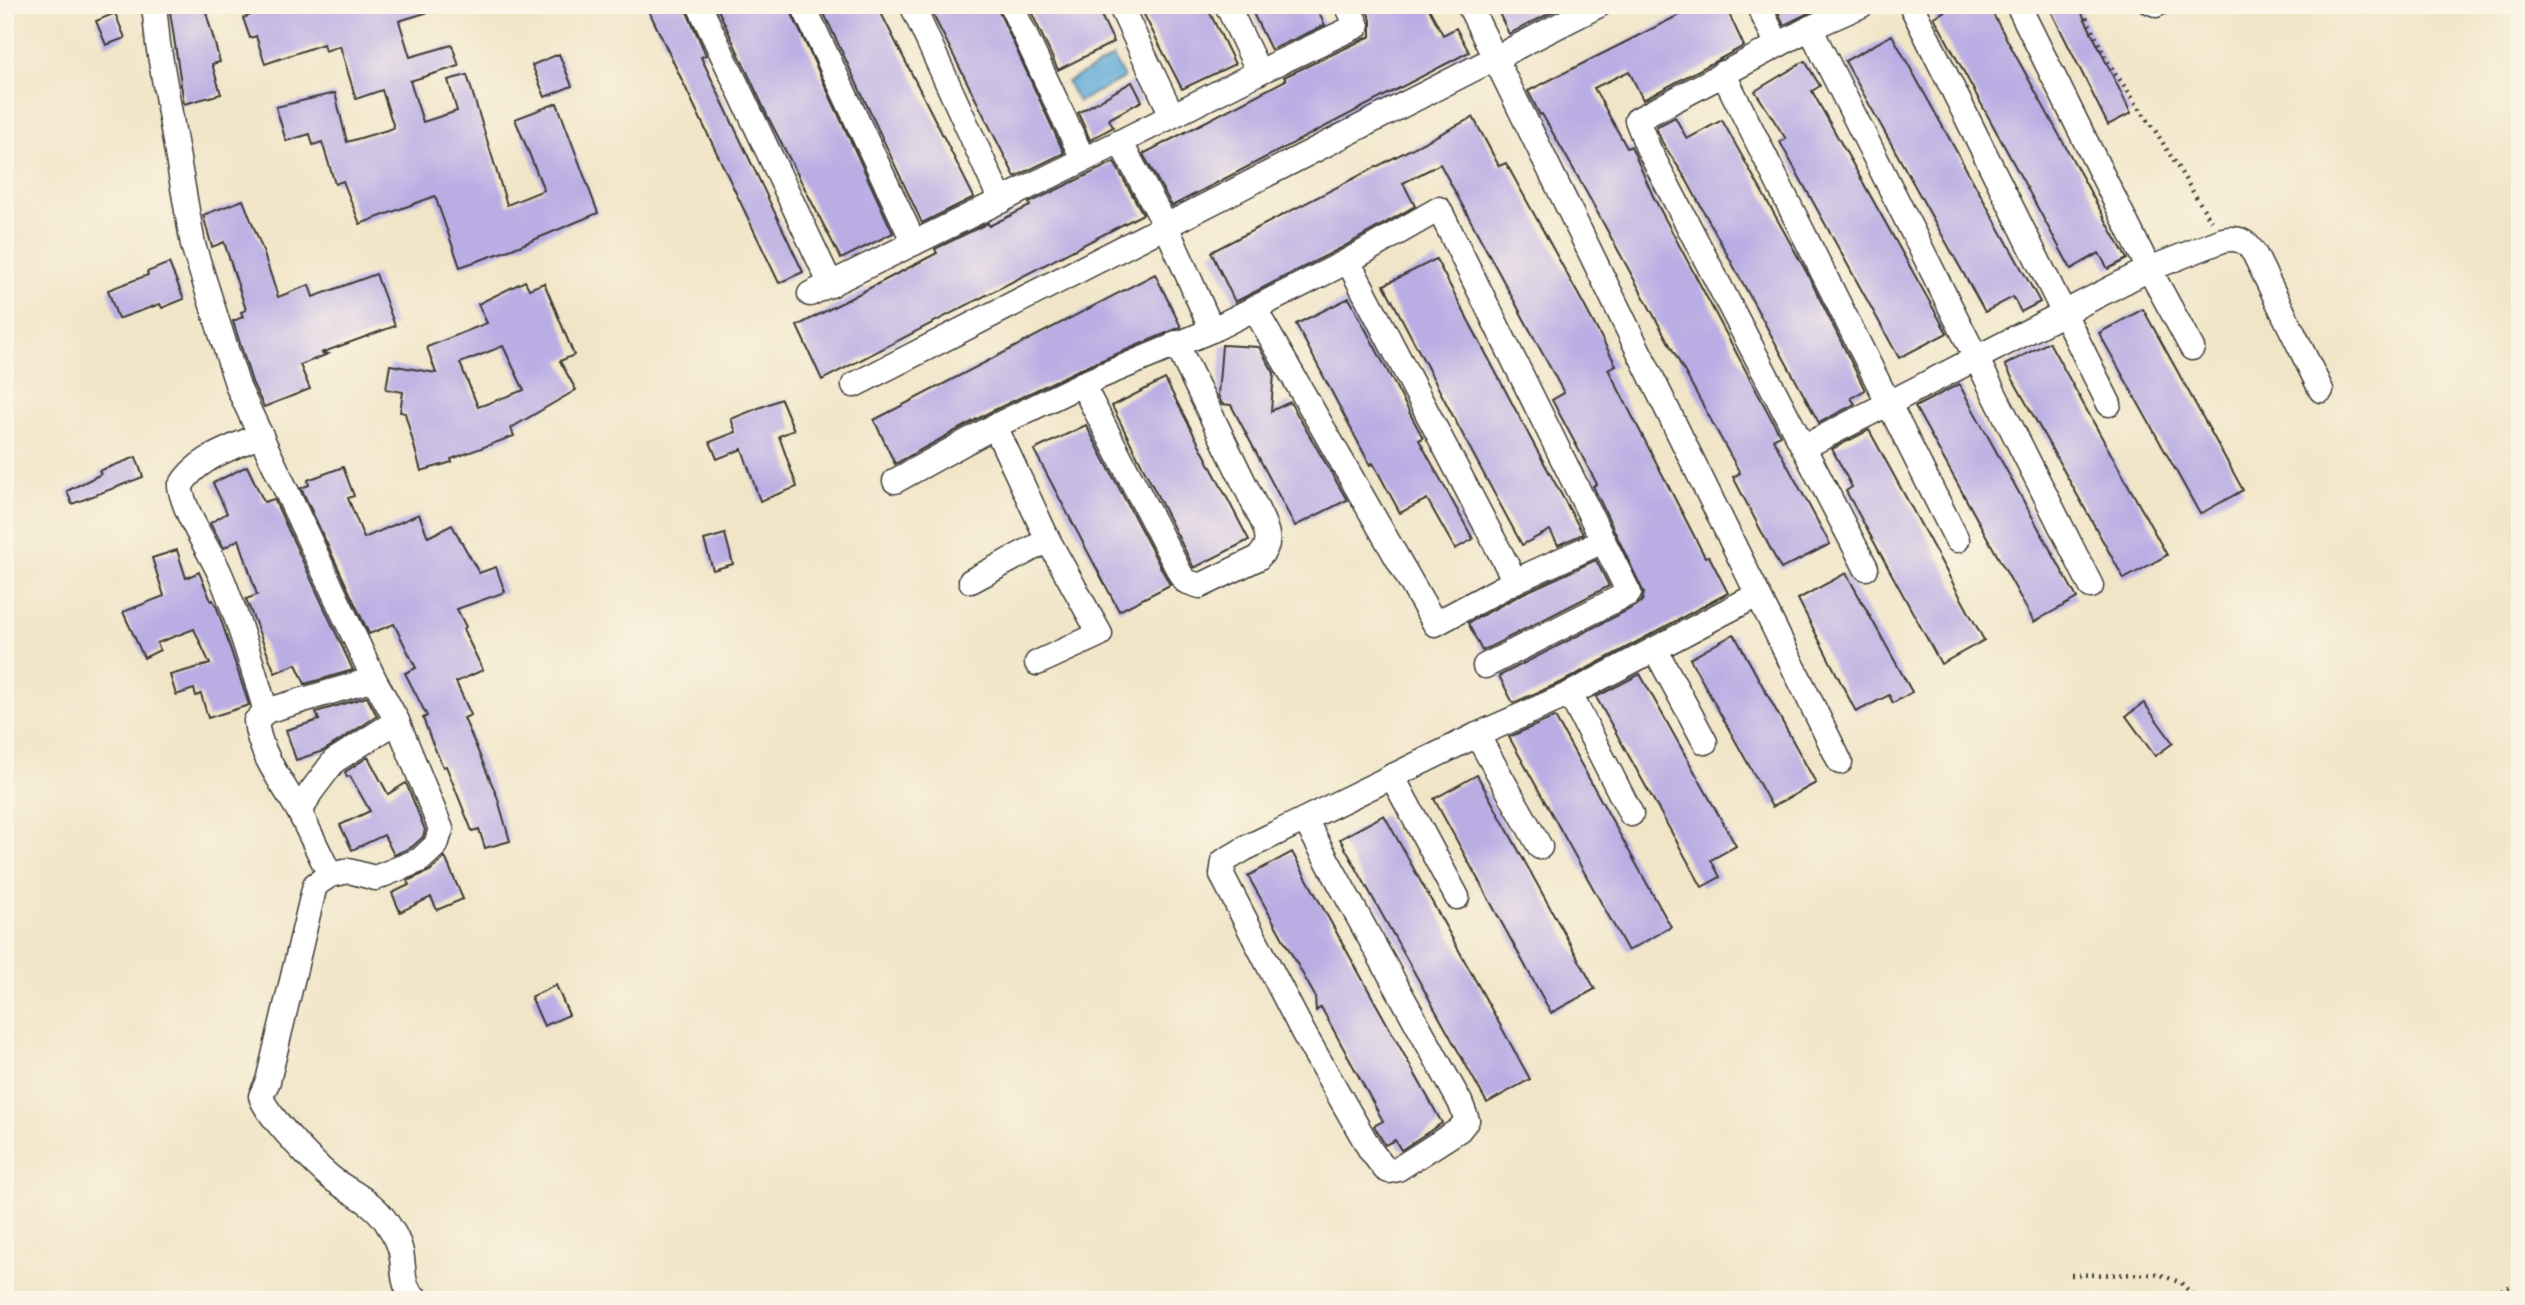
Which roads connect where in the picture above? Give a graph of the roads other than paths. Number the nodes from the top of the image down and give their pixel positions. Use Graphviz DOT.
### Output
graph roads {
  1 [pos="154,5"];
  2 [pos="699,5"];
  3 [pos="803,5"];
  4 [pos="912,5"];
  5 [pos="1011,5"];
  6 [pos="1120,5"];
  7 [pos="1227,5"];
  8 [pos="1347,5"];
  9 [pos="1469,5"];
  10 [pos="1599,5"];
  11 [pos="1758,5"];
  12 [pos="1863,5"];
  13 [pos="1912,5"];
  14 [pos="2018,5"];
  15 [pos="2143,5"];
  16 [pos="2169,5"];
  17 [pos="1810,28"];
  18 [pos="1778,45"];
  19 [pos="1494,58"];
  20 [pos="1259,72"];
  21 [pos="1723,73"];
  22 [pos="1172,115"];
  23 [pos="1120,142"];
  24 [pos="1083,159"];
  25 [pos="1001,201"];
  26 [pos="1166,226"];
  27 [pos="914,243"];
  28 [pos="1349,261"];
  29 [pos="2149,269"];
  30 [pos="1254,308"];
  31 [pos="2063,313"];
  32 [pos="1212,330"];
  33 [pos="1176,343"];
  34 [pos="2192,348"];
  35 [pos="1978,358"];
  36 [pos="1082,384"];
  37 [pos="854,385"];
  38 [pos="2321,390"];
  39 [pos="1889,404"];
  40 [pos="2109,404"];
  41 [pos="995,426"];
  42 [pos="261,435"];
  43 [pos="1804,447"];
  44 [pos="895,481"];
  45 [pos="1048,540"];
  46 [pos="1957,540"];
  47 [pos="1603,541"];
  48 [pos="1866,568"];
  49 [pos="971,581"];
  50 [pos="1515,581"];
  51 [pos="2091,586"];
  52 [pos="1757,595"];
  53 [pos="1655,649"];
  54 [pos="1037,663"];
  55 [pos="1485,666"];
  56 [pos="374,679"];
  57 [pos="1570,694"];
  58 [pos="266,711"];
  59 [pos="397,721"];
  60 [pos="1477,735"];
  61 [pos="1705,742"];
  62 [pos="1840,762"];
  63 [pos="1392,776"];
  64 [pos="300,813"];
  65 [pos="1631,814"];
  66 [pos="1306,820"];
  67 [pos="1540,847"];
  68 [pos="330,875"];
  69 [pos="1457,897"];
  70 [pos="418,1300"];
  1 -- 42 [label="street"];
  2 -- 27 [label="street"];
  3 -- 27 [label="street"];
  4 -- 25 [label="street"];
  5 -- 24 [label="street"];
  6 -- 22 [label="street"];
  7 -- 20 [label="street"];
  8 -- 20 [label="street"];
  9 -- 19 [label="street"];
  10 -- 19 [label="street"];
  11 -- 18 [label="street"];
  12 -- 17 [label="street"];
  13 -- 31 [label="street"];
  14 -- 29 [label="street"];
  15 -- 16 [label="lane"];
  17 -- 18 [label="street"];
  17 -- 35 [label="street"];
  18 -- 21 [label="street"];
  19 -- 26 [label="street"];
  19 -- 52 [label="street"];
  20 -- 22 [label="street"];
  21 -- 39 [label="street"];
  21 -- 43 [label="street"];
  22 -- 23 [label="street"];
  23 -- 24 [label="street"];
  23 -- 26 [label="street"];
  24 -- 25 [label="street"];
  25 -- 27 [label="street"];
  26 -- 32 [label="street"];
  26 -- 37 [label="street"];
  28 -- 30 [label="street"];
  28 -- 47 [label="street"];
  28 -- 50 [label="street"];
  29 -- 31 [label="street"];
  29 -- 34 [label="street"];
  29 -- 38 [label="street"];
  30 -- 32 [label="street"];
  30 -- 50 [label="street"];
  31 -- 35 [label="street"];
  31 -- 40 [label="street"];
  32 -- 33 [label="street"];
  33 -- 36 [label="street"];
  33 -- 36 [label="street"];
  35 -- 39 [label="street"];
  35 -- 51 [label="street"];
  36 -- 41 [label="street"];
  39 -- 43 [label="street"];
  39 -- 46 [label="street"];
  41 -- 44 [label="street"];
  41 -- 45 [label="street"];
  42 -- 56 [label="street"];
  42 -- 58 [label="street"];
  43 -- 48 [label="street"];
  45 -- 49 [label="street"];
  45 -- 54 [label="street"];
  47 -- 50 [label="street"];
  47 -- 55 [label="street"];
  52 -- 53 [label="street"];
  52 -- 62 [label="street"];
  53 -- 57 [label="street"];
  53 -- 61 [label="street"];
  56 -- 58 [label="street"];
  56 -- 59 [label="street"];
  57 -- 60 [label="street"];
  57 -- 65 [label="street"];
  58 -- 64 [label="street"];
  59 -- 64 [label="street"];
  59 -- 68 [label="street"];
  60 -- 63 [label="street"];
  60 -- 67 [label="street"];
  63 -- 66 [label="street"];
  63 -- 69 [label="street"];
  64 -- 68 [label="street"];
  66 -- 66 [label="street"];
  68 -- 70 [label="street"];
}
